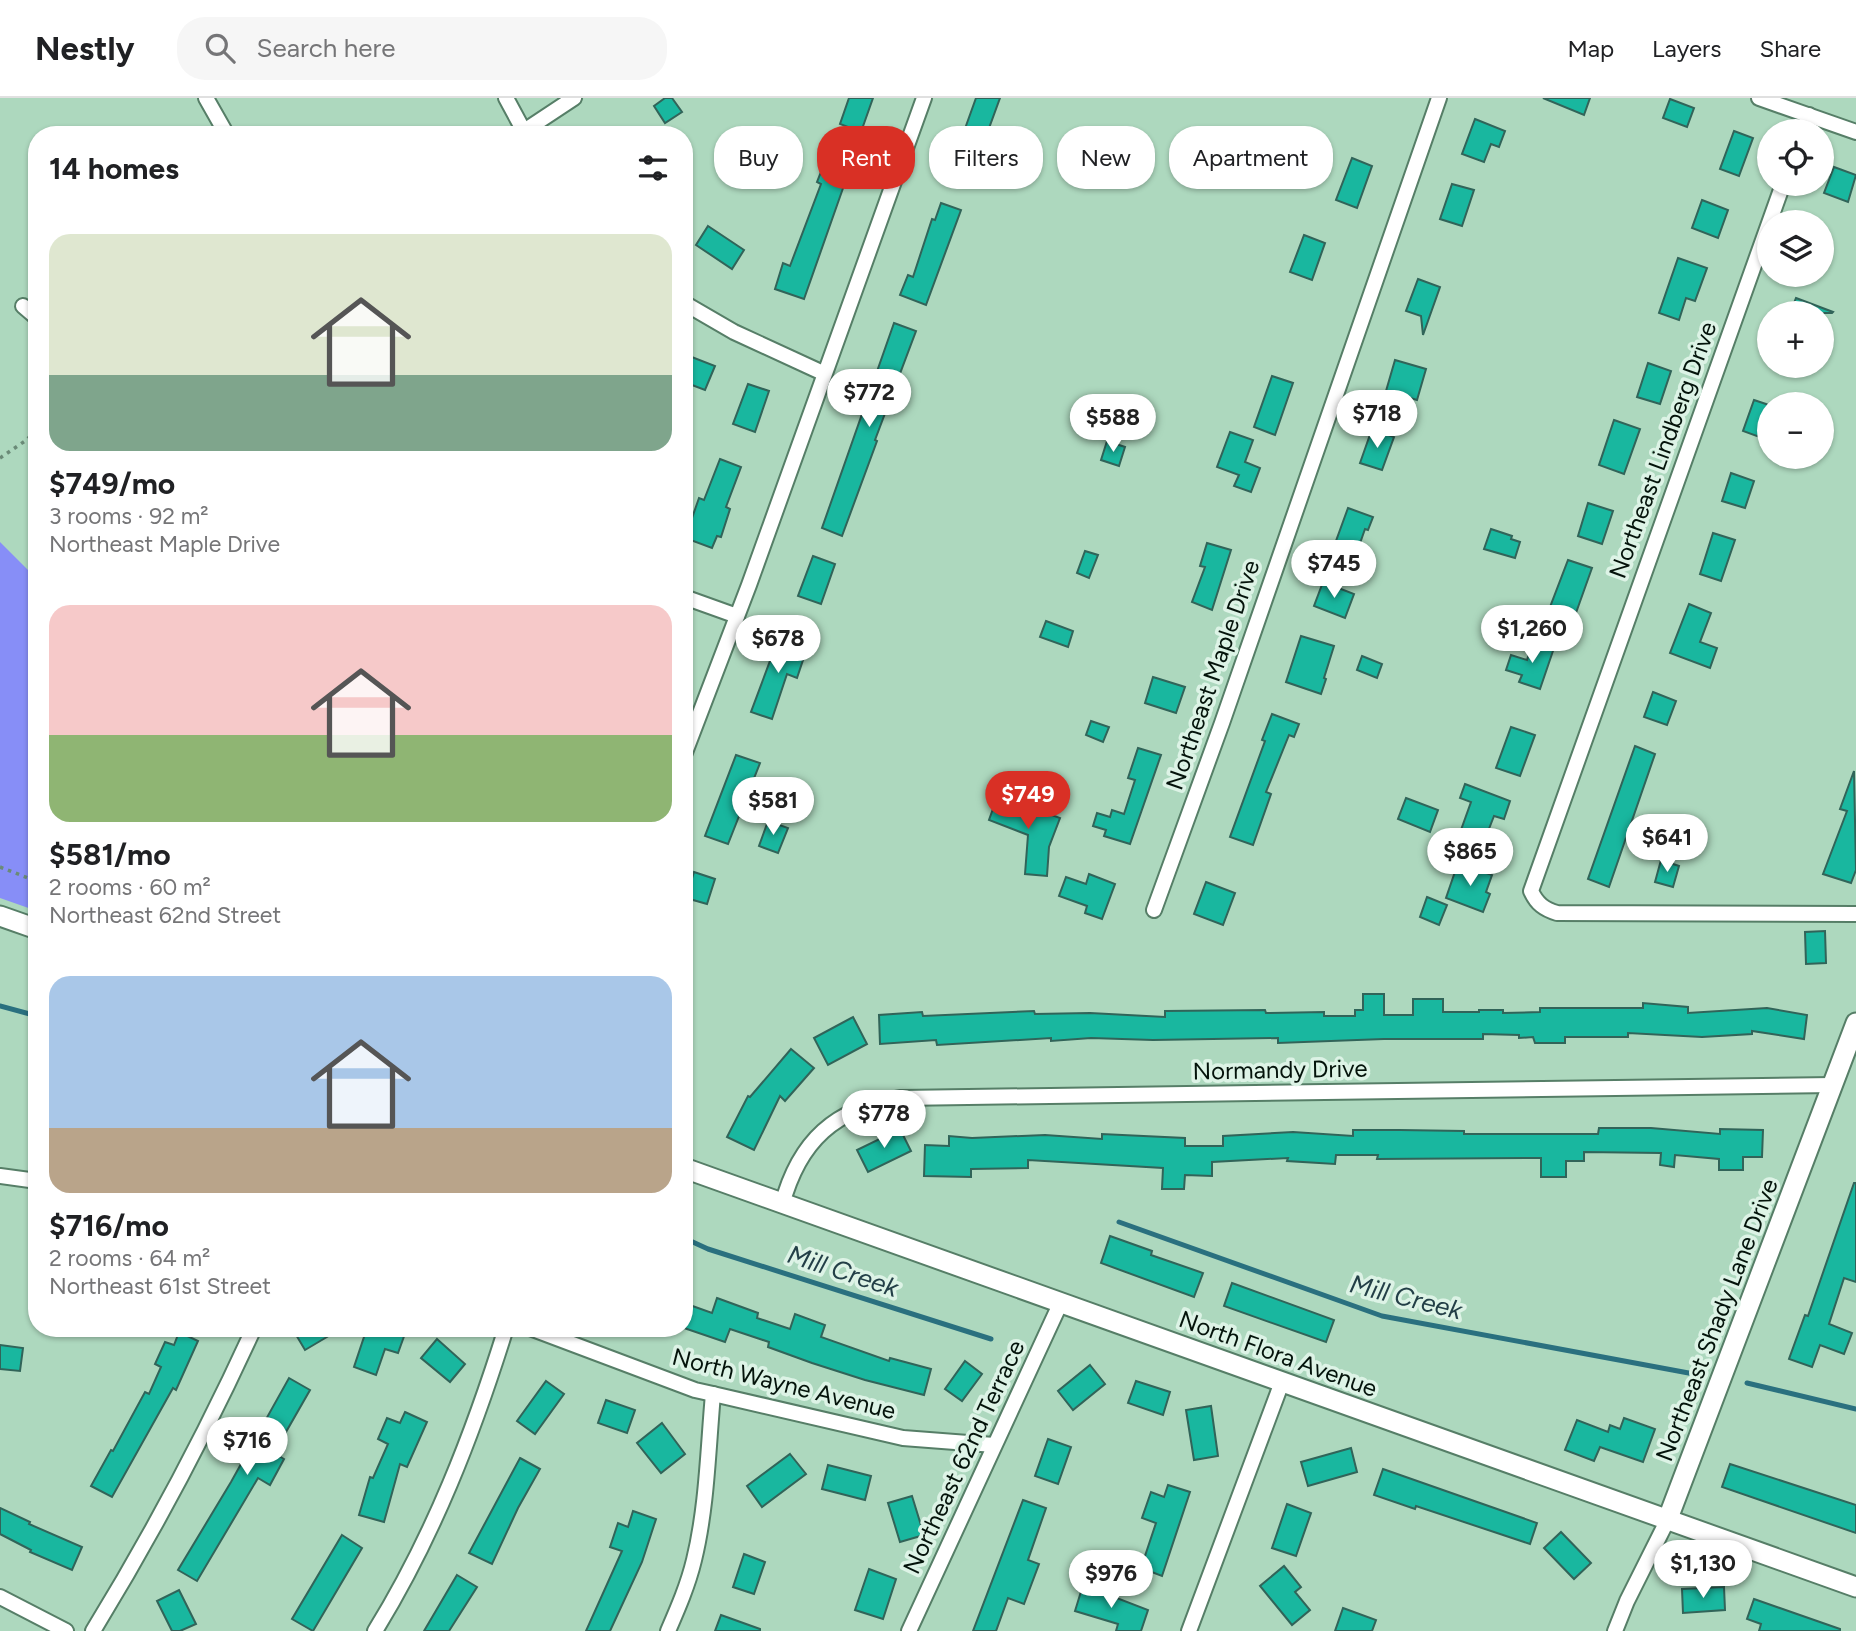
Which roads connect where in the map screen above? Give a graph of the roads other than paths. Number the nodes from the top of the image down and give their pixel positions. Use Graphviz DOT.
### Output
graph roads {
  1 [pos="206,98"];
  2 [pos="506,98"];
  3 [pos="574,98"];
  4 [pos="924,98"];
  5 [pos="1439,98"];
  6 [pos="1766,99"];
  7 [pos="1809,116"];
  8 [pos="1808,119"];
  9 [pos="222,126"];
  10 [pos="519,126"];
  11 [pos="534,126"];
  12 [pos="1856,132"];
  13 [pos="1779,196"];
  14 [pos="23,306"];
  15 [pos="693,308"];
  16 [pos="28,310"];
  17 [pos="823,373"];
  18 [pos="693,600"];
  19 [pos="737,616"];
  20 [pos="693,731"];
  21 [pos="1154,910"];
  22 [pos="1856,914"];
  23 [pos="0,916"];
  24 [pos="28,926"];
  25 [pos="1856,1023"];
  26 [pos="1833,1085"];
  27 [pos="693,1171"];
  28 [pos="0,1176"];
  29 [pos="28,1180"];
  30 [pos="782,1205"];
  31 [pos="1060,1302"];
  32 [pos="250,1337"];
  33 [pos="503,1337"];
  34 [pos="554,1337"];
  35 [pos="1282,1382"];
  36 [pos="713,1394"];
  37 [pos="994,1445"];
  38 [pos="1667,1521"];
  39 [pos="1856,1587"];
  40 [pos="0,1597"];
  41 [pos="1193,1630"];
  42 [pos="65,1631"];
  43 [pos="93,1631"];
  44 [pos="375,1631"];
  45 [pos="668,1631"];
  46 [pos="909,1631"];
  47 [pos="1615,1631"];
  1 -- 9 [label="street"];
  2 -- 10 [label="street"];
  3 -- 11 [label="street"];
  4 -- 17 [label="street"];
  5 -- 21 [label="street, Northeast Maple Drive"];
  6 -- 7 [label="street"];
  7 -- 8 [label="street"];
  7 -- 12 [label="street"];
  13 -- 22 [label="street, Northeast Lindberg Drive"];
  14 -- 16 [label="street"];
  15 -- 17 [label="street"];
  17 -- 19 [label="street"];
  18 -- 19 [label="street"];
  19 -- 20 [label="street"];
  23 -- 24 [label="street"];
  25 -- 26 [label="street, Northeast Shady Lane Drive"];
  26 -- 30 [label="street, Normandy Drive"];
  26 -- 38 [label="street, Northeast Shady Lane Drive"];
  27 -- 30 [label="street, North Flora Avenue"];
  28 -- 29 [label="street"];
  30 -- 31 [label="street, North Flora Avenue"];
  31 -- 35 [label="street, North Flora Avenue"];
  31 -- 37 [label="street, Northeast 62nd Terrace"];
  32 -- 43 [label="street"];
  33 -- 44 [label="street"];
  34 -- 36 [label="street, North Wayne Avenue"];
  35 -- 38 [label="street, North Flora Avenue"];
  35 -- 41 [label="street"];
  36 -- 37 [label="street, North Wayne Avenue"];
  36 -- 45 [label="street"];
  37 -- 46 [label="street, Northeast 62nd Terrace"];
  38 -- 39 [label="street, North Flora Avenue"];
  38 -- 47 [label="street, Northeast Shady Lane Drive"];
  40 -- 42 [label="street"];
}
